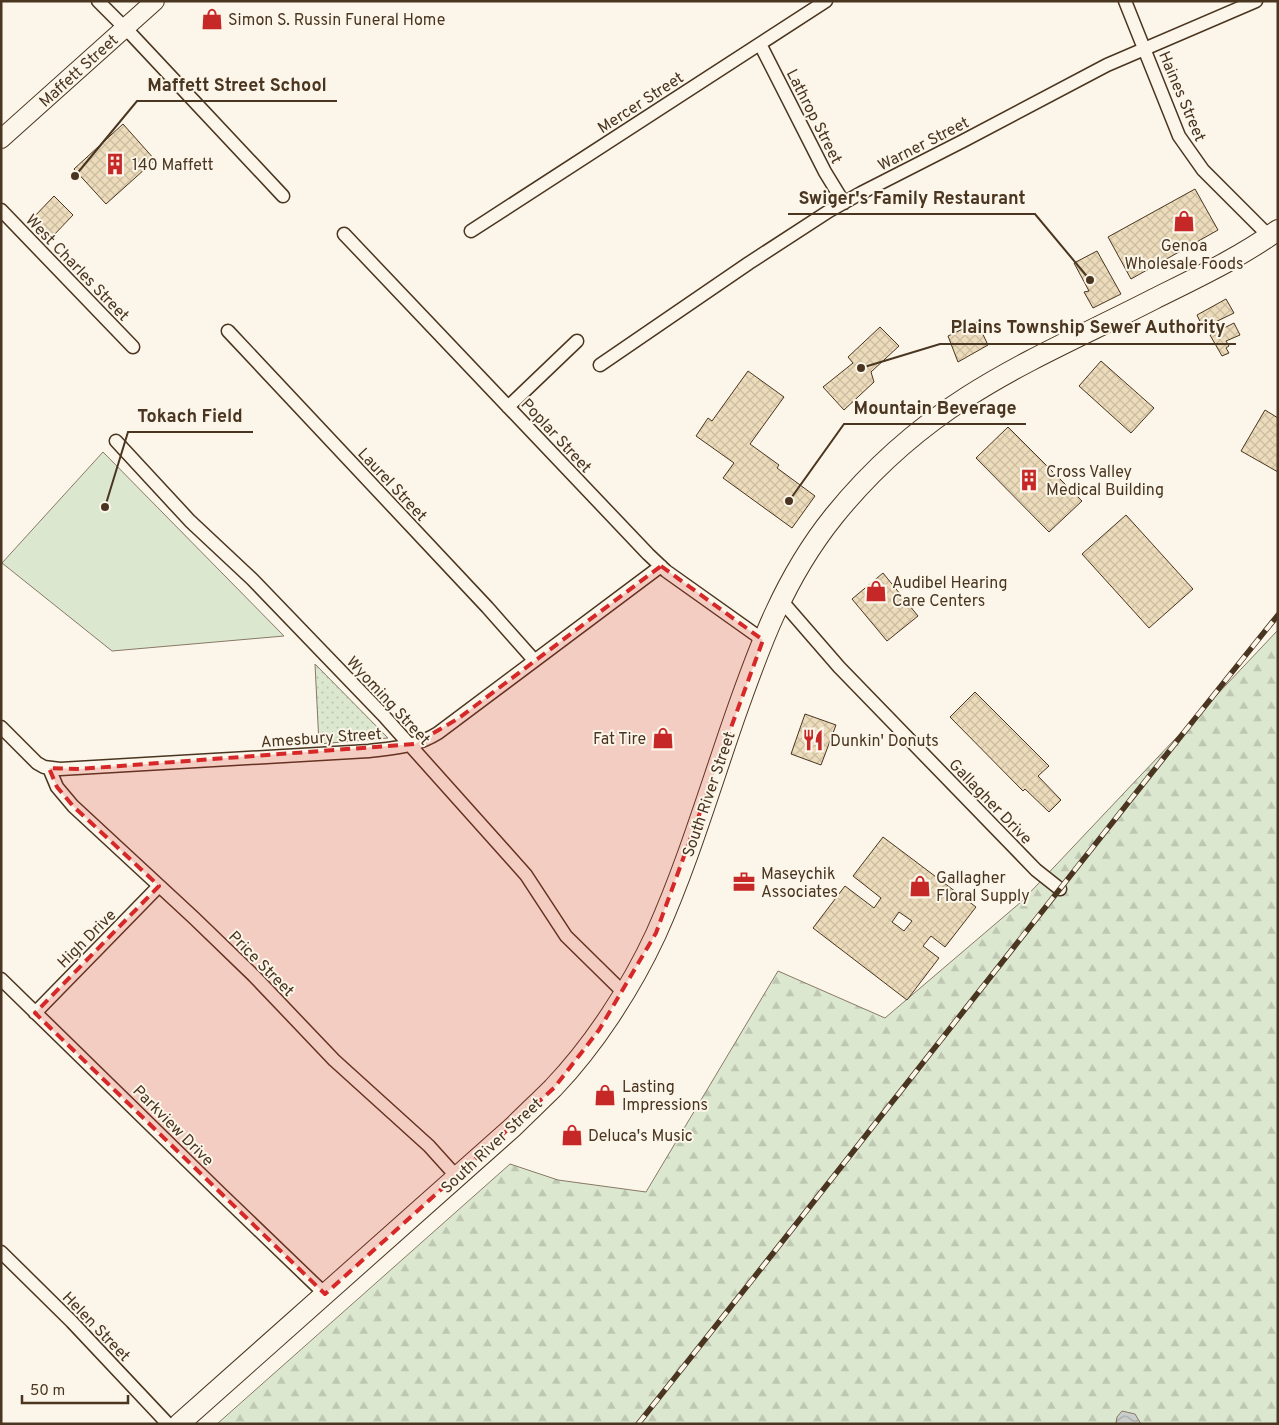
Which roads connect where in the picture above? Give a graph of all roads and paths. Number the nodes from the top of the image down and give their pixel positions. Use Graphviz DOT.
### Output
graph roads {
  1 [pos="98,1"];
  2 [pos="155,1"];
  3 [pos="826,1"];
  4 [pos="1125,1"];
  5 [pos="1256,1"];
  6 [pos="124,28"];
  7 [pos="760,44"];
  8 [pos="1145,48"];
  9 [pos="1,139"];
  10 [pos="283,196"];
  11 [pos="844,203"];
  12 [pos="1,210"];
  13 [pos="471,230"];
  14 [pos="1274,233"];
  15 [pos="344,234"];
  16 [pos="228,331"];
  17 [pos="577,341"];
  18 [pos="133,347"];
  19 [pos="600,365"];
  20 [pos="508,407"];
  21 [pos="116,441"];
  22 [pos="661,566"];
  23 [pos="780,599"];
  24 [pos="762,640"];
  25 [pos="534,660"];
  26 [pos="1,727"];
  27 [pos="410,746"];
  28 [pos="49,768"];
  29 [pos="159,886"];
  30 [pos="1060,889"];
  31 [pos="1,978"];
  32 [pos="624,993"];
  33 [pos="35,1013"];
  34 [pos="457,1177"];
  35 [pos="1,1252"];
  36 [pos="325,1294"];
  37 [pos="168,1424"];
  38 [pos="178,1424"];
  1 -- 6 [label="street"];
  2 -- 6 [label="main road, Maffett Street"];
  3 -- 7 [label="street, Mercer Street"];
  4 -- 8 [label="street, Haines Street"];
  5 -- 8 [label="street, Warner Street"];
  6 -- 9 [label="main road, Maffett Street"];
  6 -- 10 [label="street"];
  7 -- 11 [label="street, Lathrop Street"];
  7 -- 13 [label="street, Mercer Street"];
  8 -- 11 [label="street, Warner Street"];
  8 -- 14 [label="street, Haines Street"];
  11 -- 19 [label="street, Warner Street"];
  12 -- 18 [label="street, West Charles Street"];
  14 -- 23 [label="main road, South River Street"];
  15 -- 20 [label="street, Poplar Street"];
  16 -- 25 [label="street, Laurel Street"];
  17 -- 20 [label="street"];
  20 -- 22 [label="street, Poplar Street"];
  21 -- 27 [label="street, Wyoming Street"];
  22 -- 24 [label="street, Poplar Street"];
  22 -- 25 [label="street, Amesbury Street"];
  23 -- 24 [label="main road, South River Street"];
  23 -- 30 [label="street, Gallagher Drive"];
  24 -- 32 [label="main road, South River Street"];
  25 -- 27 [label="street, Amesbury Street"];
  26 -- 28 [label="street"];
  27 -- 28 [label="street, Amesbury Street"];
  27 -- 32 [label="street, Wyoming Street"];
  28 -- 29 [label="street, Price Street"];
  29 -- 33 [label="street, High Drive"];
  29 -- 34 [label="street, Price Street"];
  31 -- 33 [label="street, Parkview Drive"];
  32 -- 34 [label="main road, South River Street"];
  33 -- 36 [label="street, Parkview Drive"];
  34 -- 36 [label="main road, South River Street"];
  35 -- 37 [label="street, Helen Street"];
  36 -- 38 [label="main road, South River Street"];
}
